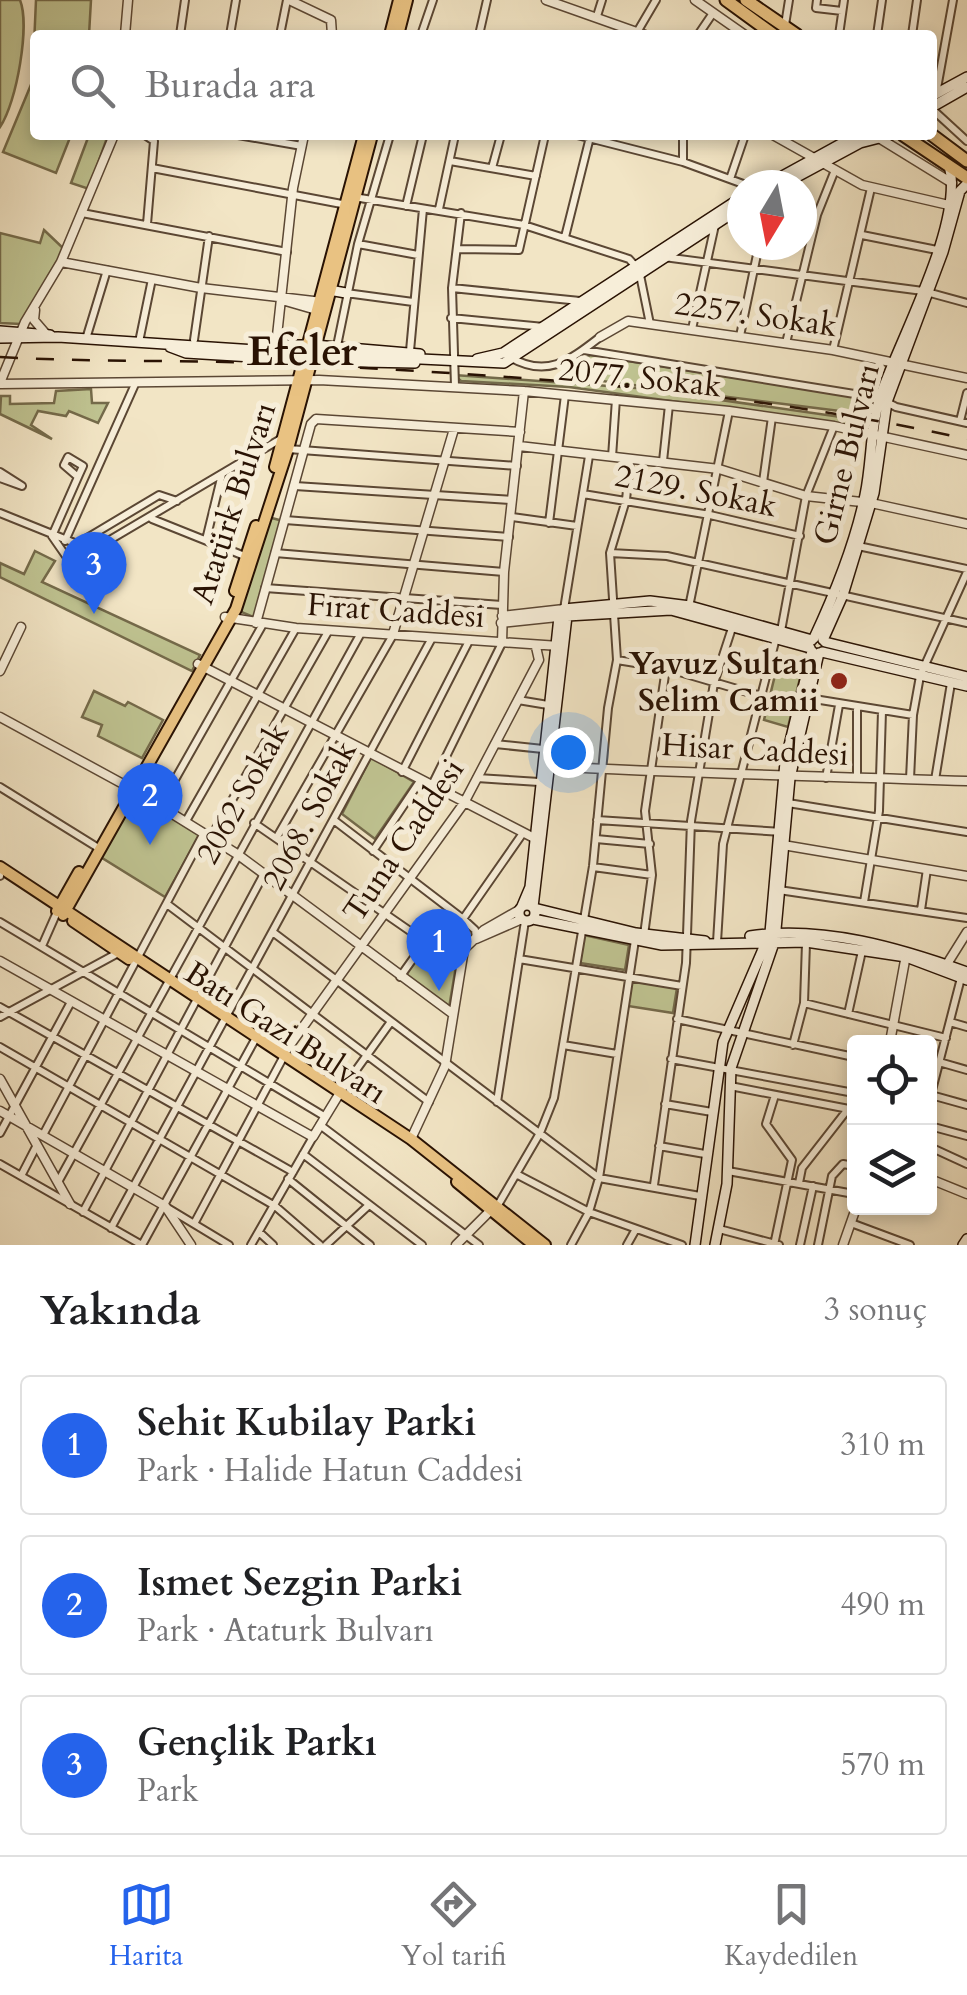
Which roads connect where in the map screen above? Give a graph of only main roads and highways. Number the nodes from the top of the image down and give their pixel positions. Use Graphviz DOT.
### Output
graph roads {
  1 [pos="400,0"];
  2 [pos="407,0"];
  3 [pos="726,0"];
  4 [pos="746,0"];
  5 [pos="391,30"];
  6 [pos="399,30"];
  7 [pos="777,30"];
  8 [pos="778,30"];
  9 [pos="967,77"];
  10 [pos="967,87"];
  11 [pos="937,94"];
  12 [pos="937,105"];
  13 [pos="937,137"];
  14 [pos="363,140"];
  15 [pos="370,140"];
  16 [pos="850,140"];
  17 [pos="874,140"];
  18 [pos="911,140"];
  19 [pos="963,146"];
  20 [pos="818,161"];
  21 [pos="967,161"];
  22 [pos="798,170"];
  23 [pos="804,170"];
  24 [pos="963,186"];
  25 [pos="350,201"];
  26 [pos="727,205"];
  27 [pos="952,206"];
  28 [pos="727,214"];
  29 [pos="658,255"];
  30 [pos="638,267"];
  31 [pos="329,290"];
  32 [pos="926,292"];
  33 [pos="346,293"];
  34 [pos="321,306"];
  35 [pos="0,334"];
  36 [pos="58,337"];
  37 [pos="20,338"];
  38 [pos="163,344"];
  39 [pos="308,353"];
  40 [pos="508,356"];
  41 [pos="432,358"];
  42 [pos="867,503"];
  43 [pos="839,594"];
  44 [pos="689,609"];
  45 [pos="779,634"];
  46 [pos="559,646"];
  47 [pos="817,646"];
  48 [pos="967,677"];
  49 [pos="952,679"];
  50 [pos="967,686"];
  51 [pos="545,765"];
  52 [pos="787,777"];
  53 [pos="781,831"];
  54 [pos="538,840"];
  55 [pos="0,867"];
  56 [pos="0,876"];
  57 [pos="61,912"];
  58 [pos="772,936"];
  59 [pos="806,938"];
  60 [pos="686,944"];
  61 [pos="738,944"];
  62 [pos="906,954"];
  63 [pos="137,961"];
  64 [pos="756,966"];
  65 [pos="965,977"];
  66 [pos="340,1093"];
  67 [pos="494,1207"];
  68 [pos="967,1239"];
  69 [pos="534,1245"];
  70 [pos="545,1245"];
  71 [pos="695,1245"];
  72 [pos="715,1245"];
  73 [pos="963,1245"];
  1 -- 5 [label="main road"];
  2 -- 6 [label="main road"];
  3 -- 7 [label="highway"];
  4 -- 8 [label="highway"];
  9 -- 11 [label="main road"];
  10 -- 12 [label="main road"];
  13 -- 19 [label="highway"];
  14 -- 25 [label="main road"];
  15 -- 25 [label="main road"];
  16 -- 20 [label="main road"];
  17 -- 20 [label="main road"];
  18 -- 24 [label="highway"];
  19 -- 21 [label="highway"];
  20 -- 22 [label="main road"];
  20 -- 23 [label="main road"];
  24 -- 27 [label="main road, Girne Bulvarı"];
  25 -- 31 [label="main road"];
  25 -- 34 [label="main road"];
  26 -- 29 [label="main road"];
  27 -- 32 [label="main road, Girne Bulvarı"];
  27 -- 32 [label="main road, Girne Bulvarı"];
  28 -- 29 [label="main road"];
  29 -- 30 [label="main road"];
  30 -- 40 [label="main road"];
  30 -- 40 [label="main road"];
  31 -- 33 [label="main road"];
  31 -- 34 [label="main road"];
  32 -- 42 [label="main road, Girne Bulvarı"];
  34 -- 39 [label="main road, Atatürk Bulvarı"];
  35 -- 37 [label="main road"];
  36 -- 37 [label="main road"];
  36 -- 37 [label="main road"];
  36 -- 38 [label="main road"];
  38 -- 39 [label="main road"];
  38 -- 39 [label="main road"];
  39 -- 41 [label="main road"];
  39 -- 41 [label="main road"];
  39 -- 57 [label="main road, Atatürk Bulvarı"];
  40 -- 41 [label="main road"];
  42 -- 43 [label="main road, Girne Bulvarı"];
  42 -- 43 [label="main road, Girne Bulvarı"];
  43 -- 47 [label="main road, Girne Bulvarı"];
  44 -- 45 [label="main road"];
  44 -- 45 [label="main road"];
  44 -- 46 [label="main road"];
  45 -- 47 [label="main road"];
  46 -- 51 [label="main road"];
  46 -- 51 [label="main road"];
  47 -- 49 [label="main road"];
  47 -- 52 [label="main road, Girne Bulvarı"];
  47 -- 52 [label="main road, Girne Bulvarı"];
  48 -- 49 [label="main road"];
  49 -- 50 [label="main road"];
  51 -- 54 [label="main road"];
  51 -- 54 [label="main road"];
  52 -- 53 [label="main road, Girne Bulvarı"];
  52 -- 53 [label="main road, Girne Bulvarı"];
  53 -- 58 [label="main road, Girne Bulvarı"];
  53 -- 58 [label="main road, Girne Bulvarı"];
  54 -- 60 [label="main road"];
  55 -- 57 [label="main road, Batı Gazi Bulvarı"];
  56 -- 57 [label="main road, Batı Gazi Bulvarı"];
  57 -- 63 [label="main road"];
  57 -- 63 [label="main road, Batı Gazi Bulvarı"];
  58 -- 59 [label="main road"];
  58 -- 60 [label="main road"];
  58 -- 61 [label="main road"];
  58 -- 64 [label="main road"];
  58 -- 72 [label="main road"];
  59 -- 62 [label="main road"];
  59 -- 62 [label="main road"];
  60 -- 61 [label="main road"];
  61 -- 64 [label="main road"];
  62 -- 65 [label="main road"];
  62 -- 65 [label="main road"];
  63 -- 66 [label="main road"];
  64 -- 71 [label="main road"];
  66 -- 67 [label="main road, Batı Gazi Bulvarı"];
  66 -- 67 [label="main road"];
  67 -- 69 [label="main road, Batı Gazi Bulvarı"];
  67 -- 70 [label="main road"];
  68 -- 73 [label="main road"];
}
